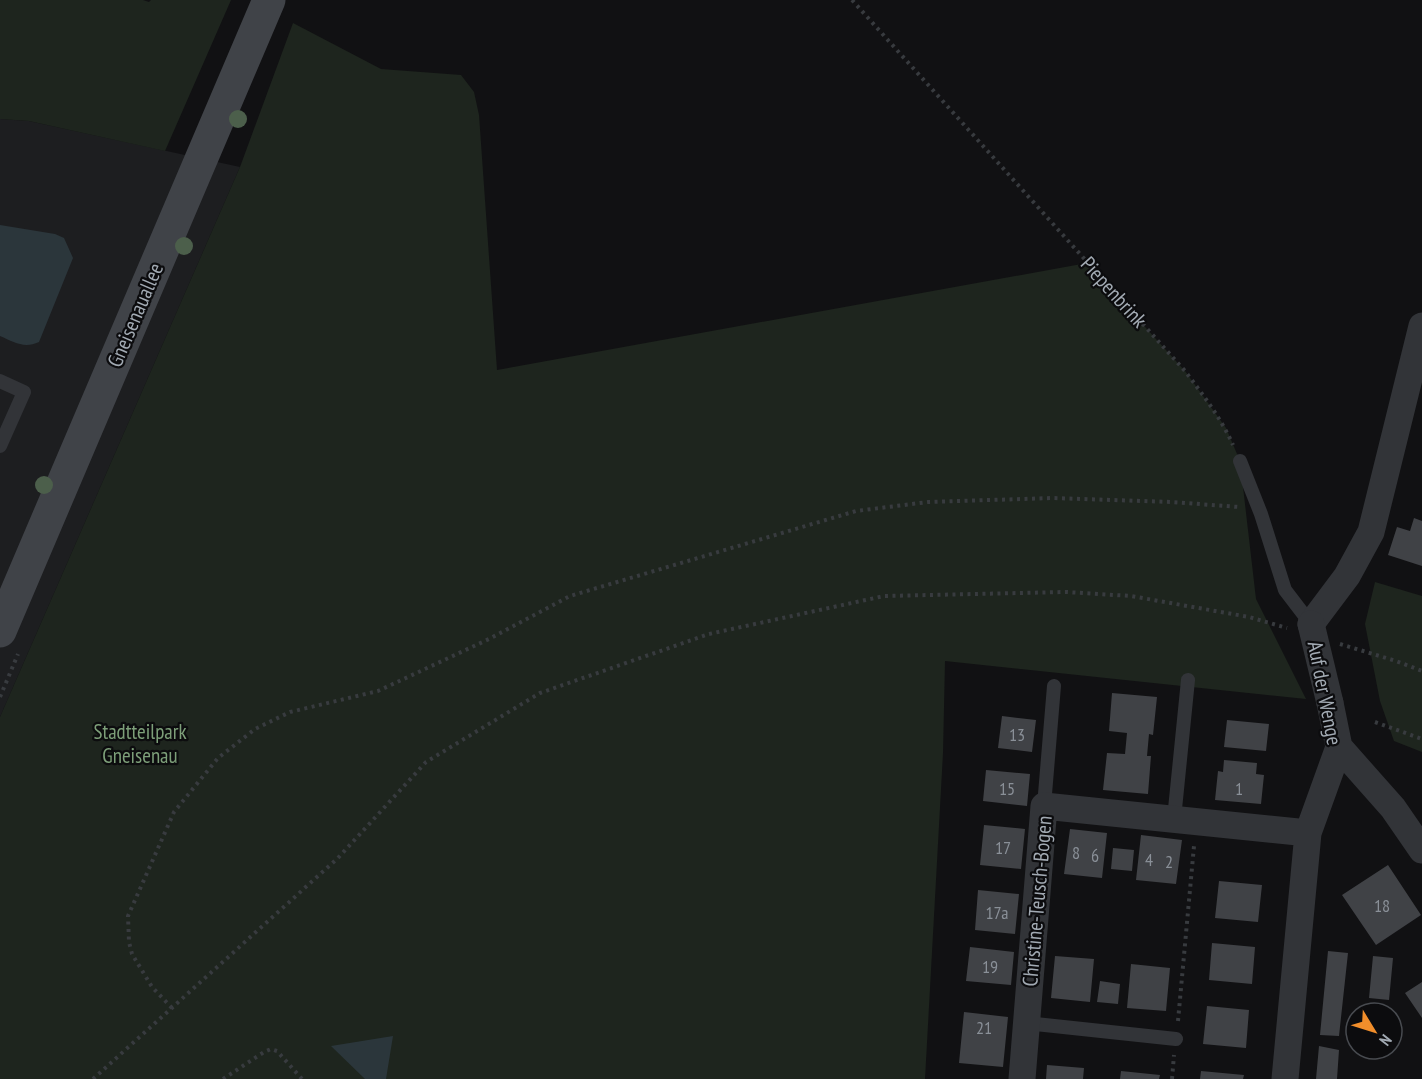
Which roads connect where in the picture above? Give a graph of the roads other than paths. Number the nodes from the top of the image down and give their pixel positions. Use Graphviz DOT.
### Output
graph roads {
  1 [pos="269,0"];
  2 [pos="1422,326"];
  3 [pos="0,381"];
  4 [pos="0,446"];
  5 [pos="1240,462"];
  6 [pos="1303,627"];
  7 [pos="0,631"];
  8 [pos="1188,680"];
  9 [pos="1054,686"];
  10 [pos="1339,747"];
  11 [pos="1044,806"];
  12 [pos="1185,820"];
  13 [pos="1308,833"];
  14 [pos="1422,850"];
  15 [pos="1026,1023"];
  16 [pos="1176,1039"];
  17 [pos="1022,1079"];
  18 [pos="1285,1079"];
  1 -- 7 [label="main road, Gneisenauallee"];
  2 -- 6 [label="street, Auf der Wenge"];
  3 -- 4 [label="lane"];
  5 -- 6 [label="lane"];
  6 -- 10 [label="street, Auf der Wenge, bridge"];
  8 -- 12 [label="lane"];
  9 -- 11 [label="lane"];
  10 -- 13 [label="street, Auf der Wenge"];
  10 -- 14 [label="street"];
  11 -- 12 [label="street, Christine-Teusch-Bogen"];
  11 -- 15 [label="street, Christine-Teusch-Bogen"];
  12 -- 13 [label="street, Christine-Teusch-Bogen"];
  13 -- 18 [label="street, Auf der Wenge"];
  15 -- 16 [label="lane"];
  15 -- 17 [label="street, Christine-Teusch-Bogen"];
}
